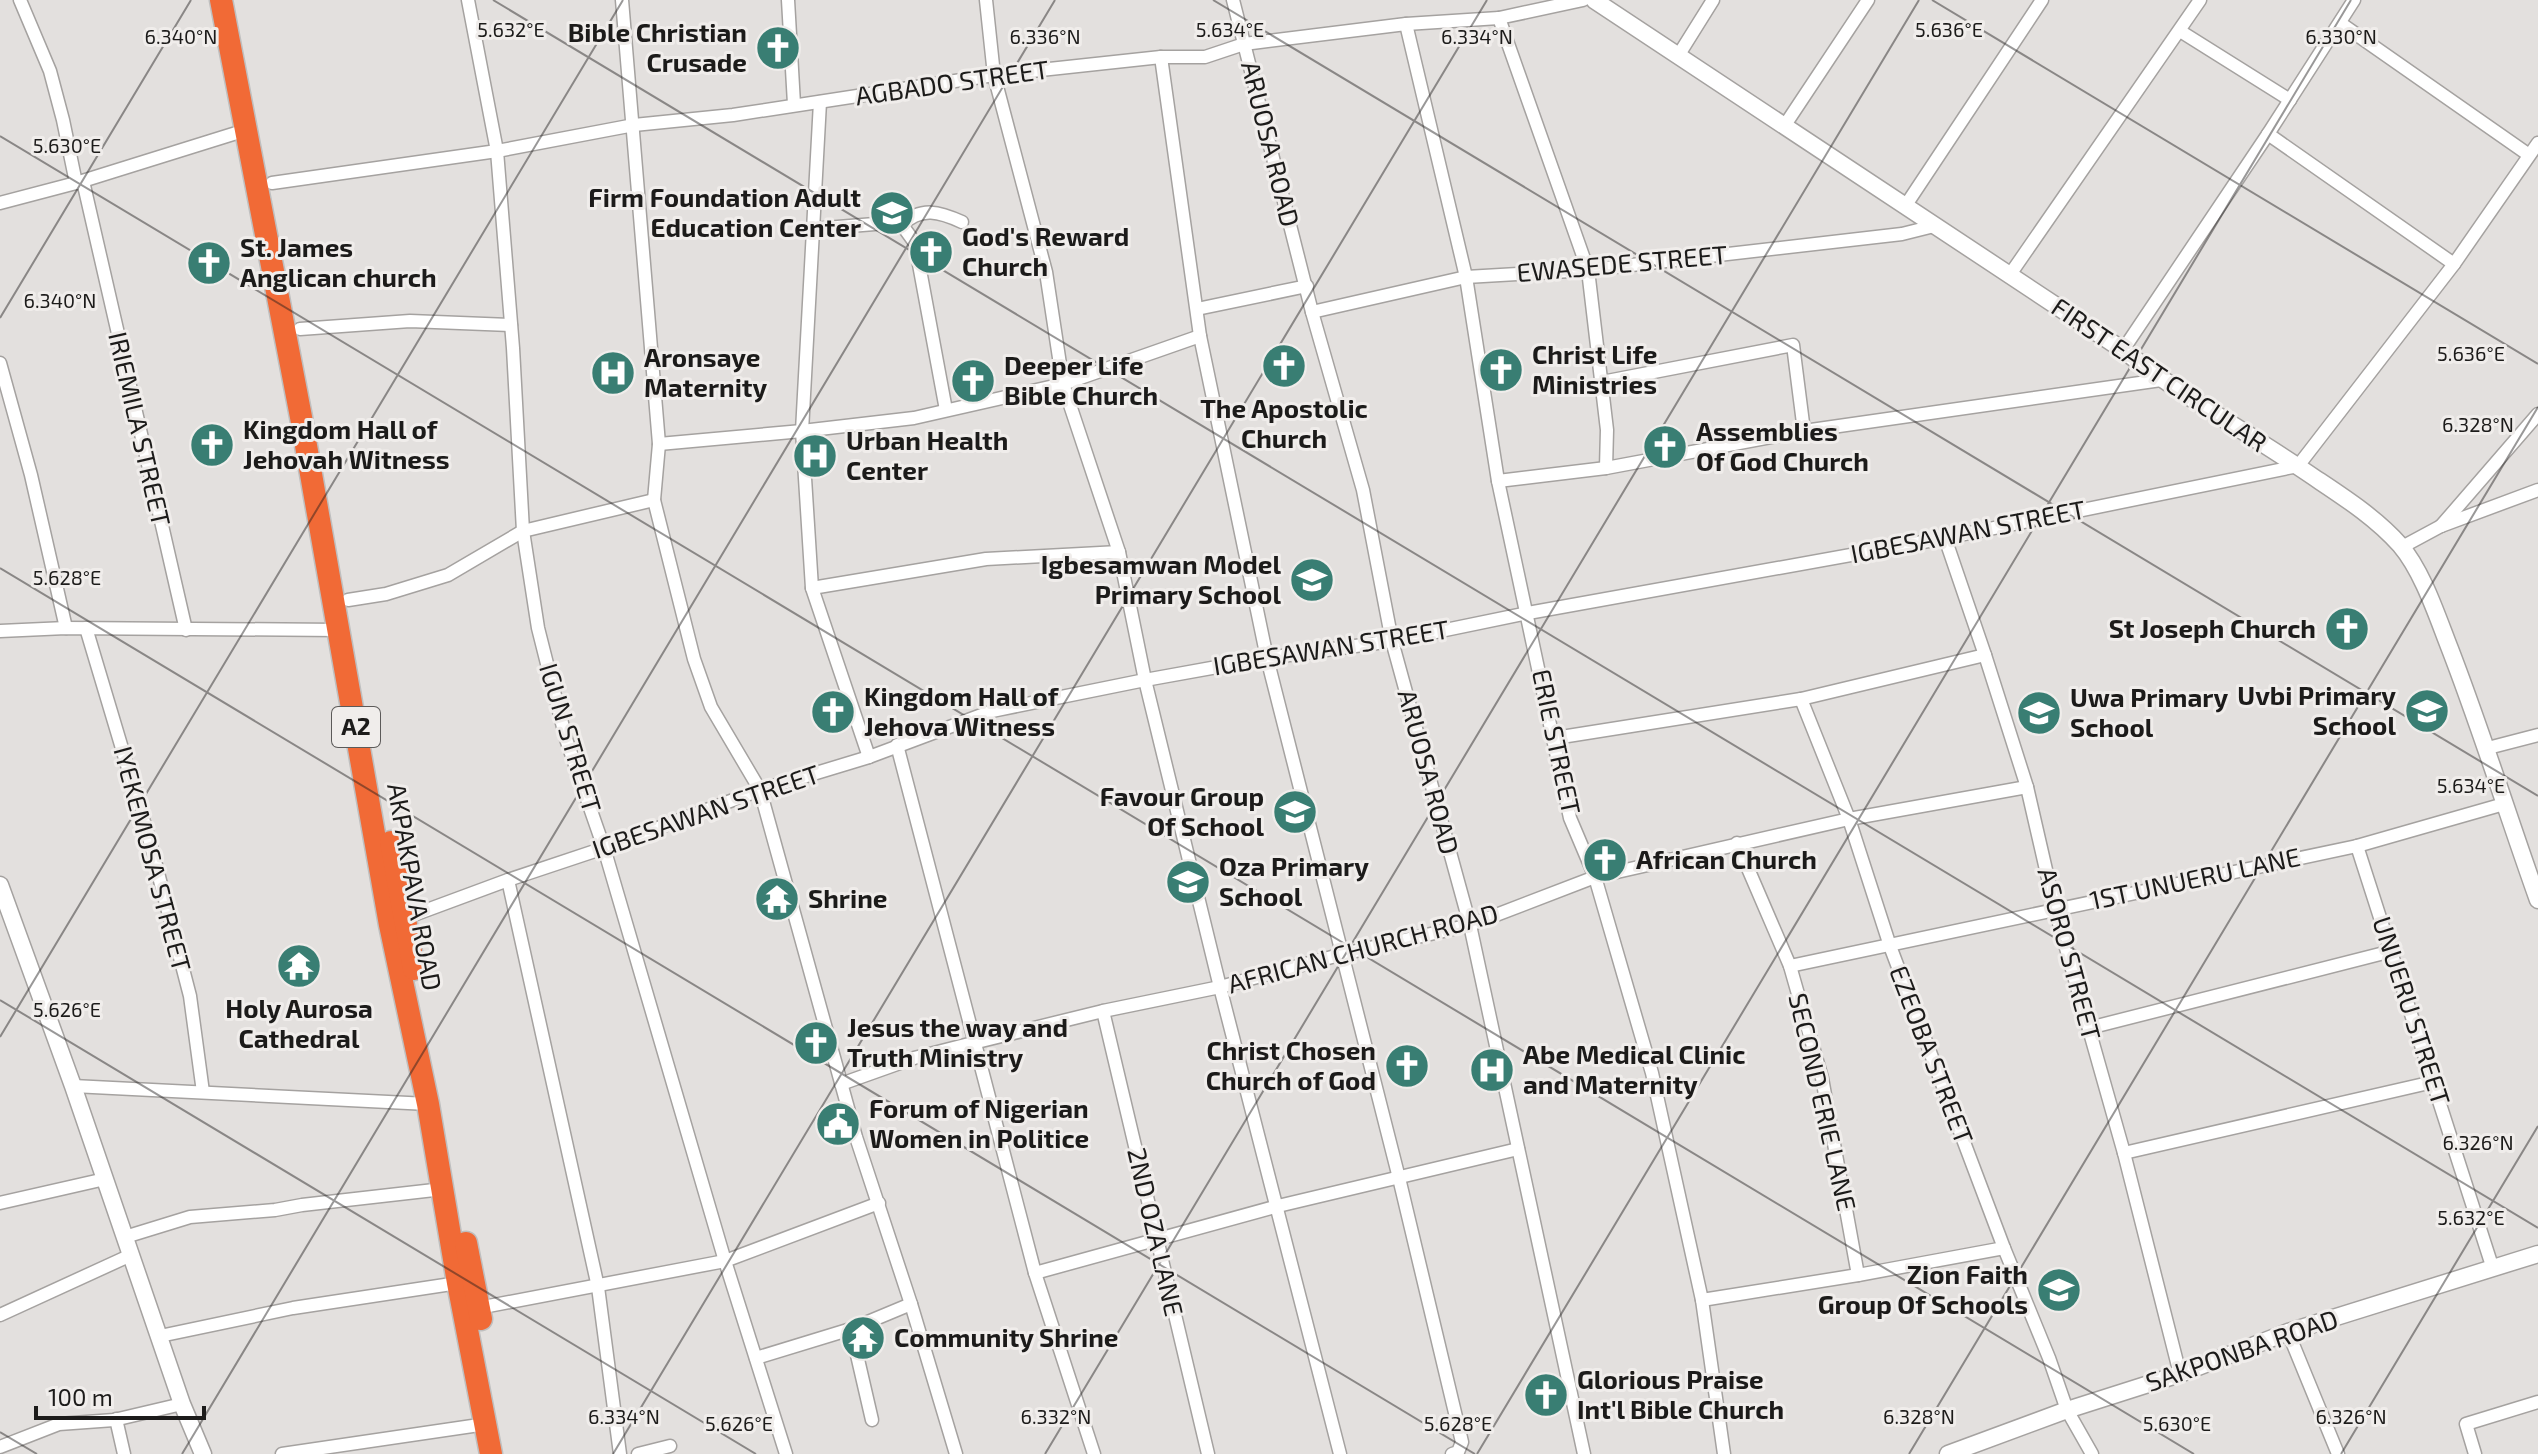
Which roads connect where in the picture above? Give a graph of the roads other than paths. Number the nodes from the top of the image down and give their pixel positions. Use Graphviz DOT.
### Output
graph roads {
  1 [pos="20,0"];
  2 [pos="221,0"];
  3 [pos="235,0"];
  4 [pos="468,0"];
  5 [pos="622,0"];
  6 [pos="788,0"];
  7 [pos="986,0"];
  8 [pos="1233,0"];
  9 [pos="1583,0"];
  10 [pos="1594,0"];
  11 [pos="1713,0"];
  12 [pos="1868,0"];
  13 [pos="2042,0"];
  14 [pos="2200,0"];
  15 [pos="2354,0"];
  16 [pos="1499,18"];
  17 [pos="2340,23"];
  18 [pos="1406,24"];
  19 [pos="2180,31"];
  20 [pos="1244,44"];
  21 [pos="1678,56"];
  22 [pos="1161,57"];
  23 [pos="994,75"];
  24 [pos="2290,100"];
  25 [pos="820,102"];
  26 [pos="794,104"];
  27 [pos="634,125"];
  28 [pos="1785,125"];
  29 [pos="246,130"];
  30 [pos="2268,134"];
  31 [pos="2538,143"];
  32 [pos="497,151"];
  33 [pos="2529,155"];
  34 [pos="79,182"];
  35 [pos="272,183"];
  36 [pos="0,203"];
  37 [pos="1906,205"];
  38 [pos="962,222"];
  39 [pos="902,225"];
  40 [pos="1934,226"];
  41 [pos="813,229"];
  42 [pos="2454,264"];
  43 [pos="1588,270"];
  44 [pos="2009,276"];
  45 [pos="1466,277"];
  46 [pos="1307,286"];
  47 [pos="1197,309"];
  48 [pos="1312,312"];
  49 [pos="511,325"];
  50 [pos="300,329"];
  51 [pos="1200,336"];
  52 [pos="2123,350"];
  53 [pos="0,363"];
  54 [pos="2161,380"];
  55 [pos="1602,382"];
  56 [pos="1063,384"];
  57 [pos="946,410"];
  58 [pos="2538,414"];
  59 [pos="802,431"];
  60 [pos="1804,431"];
  61 [pos="659,444"];
  62 [pos="2298,466"];
  63 [pos="1606,468"];
  64 [pos="1498,481"];
  65 [pos="2538,490"];
  66 [pos="654,500"];
  67 [pos="2441,526"];
  68 [pos="523,531"];
  69 [pos="1945,538"];
  70 [pos="2402,547"];
  71 [pos="1119,552"];
  72 [pos="812,588"];
  73 [pos="348,600"];
  74 [pos="1528,613"];
  75 [pos="66,628"];
  76 [pos="86,628"];
  77 [pos="186,630"];
  78 [pos="340,630"];
  79 [pos="0,631"];
  80 [pos="1392,641"];
  81 [pos="1985,655"];
  82 [pos="1267,658"];
  83 [pos="1145,680"];
  84 [pos="1801,699"];
  85 [pos="2538,735"];
  86 [pos="1555,738"];
  87 [pos="897,745"];
  88 [pos="2488,748"];
  89 [pos="869,757"];
  90 [pos="2027,787"];
  91 [pos="760,790"];
  92 [pos="2504,804"];
  93 [pos="1849,819"];
  94 [pos="1737,843"];
  95 [pos="2357,846"];
  96 [pos="604,848"];
  97 [pos="1595,877"];
  98 [pos="508,880"];
  99 [pos="0,885"];
  100 [pos="2538,900"];
  101 [pos="5,909"];
  102 [pos="2055,909"];
  103 [pos="397,921"];
  104 [pos="1470,925"];
  105 [pos="1890,946"];
  106 [pos="2392,951"];
  107 [pos="1343,954"];
  108 [pos="1790,966"];
  109 [pos="1220,987"];
  110 [pos="1103,1011"];
  111 [pos="2089,1028"];
  112 [pos="973,1043"];
  113 [pos="2433,1082"];
  114 [pos="841,1084"];
  115 [pos="73,1086"];
  116 [pos="203,1092"];
  117 [pos="428,1104"];
  118 [pos="1518,1149"];
  119 [pos="2124,1153"];
  120 [pos="1399,1178"];
  121 [pos="105,1179"];
  122 [pos="443,1189"];
  123 [pos="0,1203"];
  124 [pos="879,1203"];
  125 [pos="1278,1206"];
  126 [pos="125,1237"];
  127 [pos="1157,1241"];
  128 [pos="2004,1248"];
  129 [pos="2538,1254"];
  130 [pos="131,1255"];
  131 [pos="725,1261"];
  132 [pos="2493,1269"];
  133 [pos="1035,1273"];
  134 [pos="1858,1275"];
  135 [pos="458,1283"];
  136 [pos="598,1287"];
  137 [pos="1702,1300"];
  138 [pos="911,1304"];
  139 [pos="478,1308"];
  140 [pos="0,1315"];
  141 [pos="851,1329"];
  142 [pos="2288,1332"];
  143 [pos="160,1336"];
  144 [pos="756,1358"];
  145 [pos="2180,1374"];
  146 [pos="2538,1402"];
  147 [pos="182,1404"];
  148 [pos="2067,1410"];
  149 [pos="116,1419"];
  150 [pos="872,1420"];
  151 [pos="486,1424"];
  152 [pos="670,1446"];
  153 [pos="0,1447"];
  154 [pos="1456,1451"];
  155 [pos="124,1454"];
  156 [pos="203,1454"];
  157 [pos="282,1454"];
  158 [pos="491,1454"];
  159 [pos="506,1454"];
  160 [pos="620,1454"];
  161 [pos="638,1454"];
  162 [pos="786,1454"];
  163 [pos="956,1454"];
  164 [pos="1094,1454"];
  165 [pos="1208,1454"];
  166 [pos="1340,1454"];
  167 [pos="1584,1454"];
  168 [pos="1724,1454"];
  169 [pos="1948,1454"];
  170 [pos="2092,1454"];
  171 [pos="2338,1454"];
  172 [pos="2475,1454"];
  1 -- 34 [label="street, IRIEMILA STREET"];
  2 -- 29 [label="highway, AKPAKPAVA ROAD / A2"];
  3 -- 35 [label="highway, AKPAKPAVA ROAD / A2"];
  4 -- 32 [label="street, IGUN STREET"];
  5 -- 27 [label="street"];
  6 -- 26 [label="street"];
  7 -- 23 [label="street"];
  8 -- 20 [label="street, ARUOSA ROAD"];
  9 -- 16 [label="street, AGBADO STREET"];
  10 -- 21 [label="street, FIRST EAST CIRCULAR"];
  11 -- 21 [label="street"];
  12 -- 28 [label="street"];
  13 -- 37 [label="street"];
  14 -- 19 [label="street"];
  15 -- 17 [label="street"];
  16 -- 18 [label="street, AGBADO STREET"];
  16 -- 43 [label="street"];
  17 -- 24 [label="street"];
  17 -- 33 [label="street"];
  18 -- 20 [label="street, AGBADO STREET"];
  18 -- 45 [label="street, ERIE STREET"];
  19 -- 24 [label="street"];
  19 -- 44 [label="street"];
  20 -- 22 [label="street, AGBADO STREET"];
  20 -- 46 [label="street, ARUOSA ROAD"];
  21 -- 28 [label="street, FIRST EAST CIRCULAR"];
  22 -- 23 [label="street, AGBADO STREET"];
  22 -- 47 [label="street"];
  23 -- 25 [label="street, AGBADO STREET"];
  23 -- 56 [label="street"];
  24 -- 30 [label="street"];
  25 -- 26 [label="street, AGBADO STREET"];
  25 -- 41 [label="street"];
  26 -- 27 [label="street, AGBADO STREET"];
  27 -- 32 [label="street, AGBADO STREET"];
  27 -- 61 [label="street"];
  28 -- 37 [label="street, FIRST EAST CIRCULAR"];
  29 -- 34 [label="street"];
  29 -- 78 [label="highway, AKPAKPAVA ROAD / A2"];
  30 -- 42 [label="street"];
  30 -- 52 [label="street"];
  31 -- 33 [label="street"];
  32 -- 35 [label="street, AGBADO STREET"];
  32 -- 49 [label="street, IGUN STREET"];
  33 -- 42 [label="street"];
  34 -- 36 [label="street"];
  34 -- 77 [label="street, IRIEMILA STREET"];
  35 -- 50 [label="highway, AKPAKPAVA ROAD / A2"];
  37 -- 40 [label="street, FIRST EAST CIRCULAR"];
  38 -- 39 [label="street"];
  39 -- 41 [label="street"];
  39 -- 57 [label="street"];
  40 -- 43 [label="street, EWASEDE STREET"];
  40 -- 44 [label="street, FIRST EAST CIRCULAR"];
  41 -- 59 [label="street"];
  42 -- 62 [label="street"];
  43 -- 45 [label="street, EWASEDE STREET"];
  43 -- 55 [label="street"];
  44 -- 52 [label="street, FIRST EAST CIRCULAR"];
  45 -- 48 [label="street, EWASEDE STREET"];
  45 -- 64 [label="street, ERIE STREET"];
  46 -- 47 [label="street"];
  46 -- 48 [label="street, ARUOSA ROAD"];
  47 -- 51 [label="street"];
  48 -- 80 [label="street, ARUOSA ROAD"];
  49 -- 50 [label="street"];
  49 -- 68 [label="street, IGUN STREET"];
  50 -- 73 [label="highway, AKPAKPAVA ROAD / A2"];
  51 -- 56 [label="street"];
  51 -- 82 [label="street"];
  52 -- 54 [label="street, FIRST EAST CIRCULAR"];
  53 -- 75 [label="street"];
  54 -- 60 [label="street"];
  54 -- 62 [label="street, FIRST EAST CIRCULAR"];
  55 -- 60 [label="street"];
  55 -- 63 [label="street"];
  56 -- 57 [label="street"];
  56 -- 71 [label="street"];
  57 -- 59 [label="street"];
  58 -- 67 [label="street"];
  59 -- 61 [label="street"];
  59 -- 72 [label="street"];
  60 -- 63 [label="street"];
  61 -- 66 [label="street"];
  62 -- 69 [label="street, IGBESAWAN STREET"];
  62 -- 70 [label="street, FIRST EAST CIRCULAR"];
  63 -- 64 [label="street"];
  64 -- 74 [label="street, ERIE STREET"];
  65 -- 67 [label="street"];
  66 -- 68 [label="street"];
  66 -- 91 [label="street"];
  67 -- 70 [label="street"];
  68 -- 73 [label="street"];
  68 -- 96 [label="street, IGUN STREET"];
  69 -- 74 [label="street, IGBESAWAN STREET"];
  69 -- 81 [label="street, ASORO STREET"];
  70 -- 88 [label="street, FIRST EAST CIRCULAR"];
  71 -- 72 [label="street"];
  71 -- 83 [label="street"];
  72 -- 89 [label="street"];
  73 -- 103 [label="highway, AKPAKPAVA ROAD / A2"];
  74 -- 80 [label="street, IGBESAWAN STREET"];
  74 -- 86 [label="street, ERIE STREET"];
  75 -- 76 [label="street"];
  75 -- 79 [label="street"];
  76 -- 77 [label="street"];
  76 -- 116 [label="street, IYEKEMOSA STREET"];
  77 -- 78 [label="street"];
  78 -- 103 [label="highway, AKPAKPAVA ROAD / A2"];
  80 -- 82 [label="street, IGBESAWAN STREET"];
  80 -- 104 [label="street, ARUOSA ROAD"];
  81 -- 84 [label="street"];
  81 -- 90 [label="street, ASORO STREET"];
  82 -- 83 [label="street, IGBESAWAN STREET"];
  82 -- 107 [label="street"];
  83 -- 87 [label="street, IGBESAWAN STREET"];
  83 -- 109 [label="street"];
  84 -- 86 [label="street"];
  84 -- 93 [label="street, EZEOBA STREET"];
  85 -- 88 [label="street"];
  86 -- 97 [label="street, ERIE STREET"];
  87 -- 89 [label="street, IGBESAWAN STREET"];
  87 -- 112 [label="street"];
  88 -- 92 [label="street, FIRST EAST CIRCULAR"];
  89 -- 91 [label="street, IGBESAWAN STREET"];
  90 -- 93 [label="street, AFRICAN CHURCH ROAD"];
  90 -- 102 [label="street, ASORO STREET"];
  91 -- 96 [label="street, IGBESAWAN STREET"];
  91 -- 114 [label="street"];
  92 -- 95 [label="street, 1ST UNUERU LANE"];
  92 -- 100 [label="street, FIRST EAST CIRCULAR"];
  93 -- 94 [label="street, AFRICAN CHURCH ROAD"];
  93 -- 105 [label="street, EZEOBA STREET"];
  94 -- 97 [label="street, AFRICAN CHURCH ROAD"];
  94 -- 108 [label="street, SECOND ERIE LANE"];
  95 -- 102 [label="street, 1ST UNUERU LANE"];
  95 -- 106 [label="street, UNUERU STREET"];
  96 -- 98 [label="street, IGBESAWAN STREET"];
  96 -- 131 [label="street, IGUN STREET"];
  97 -- 104 [label="street, AFRICAN CHURCH ROAD"];
  97 -- 137 [label="street, ERIE STREET"];
  98 -- 103 [label="street, IGBESAWAN STREET"];
  98 -- 136 [label="street"];
  99 -- 101 [label="street"];
  101 -- 115 [label="street"];
  102 -- 105 [label="street, 1ST UNUERU LANE"];
  102 -- 111 [label="street, ASORO STREET"];
  103 -- 117 [label="highway, AKPAKPAVA ROAD / A2"];
  103 -- 139 [label="highway, AKPAKPAVA ROAD / A2"];
  104 -- 107 [label="street, AFRICAN CHURCH ROAD"];
  104 -- 118 [label="street, ARUOSA ROAD"];
  105 -- 108 [label="street, 1ST UNUERU LANE"];
  105 -- 128 [label="street, EZEOBA STREET"];
  106 -- 111 [label="street"];
  106 -- 113 [label="street, UNUERU STREET"];
  107 -- 109 [label="street, AFRICAN CHURCH ROAD"];
  107 -- 120 [label="street"];
  108 -- 134 [label="street, SECOND ERIE LANE"];
  109 -- 110 [label="street, AFRICAN CHURCH ROAD"];
  109 -- 125 [label="street"];
  110 -- 112 [label="street, AFRICAN CHURCH ROAD"];
  110 -- 127 [label="street, 2ND OZA LANE"];
  111 -- 119 [label="street, ASORO STREET"];
  112 -- 114 [label="street, AFRICAN CHURCH ROAD"];
  112 -- 133 [label="street"];
  113 -- 119 [label="street"];
  113 -- 132 [label="street, UNUERU STREET"];
  114 -- 124 [label="street"];
  115 -- 116 [label="street"];
  115 -- 121 [label="street"];
  116 -- 117 [label="street"];
  117 -- 122 [label="highway, AKPAKPAVA ROAD / A2"];
  118 -- 120 [label="street"];
  118 -- 167 [label="street, ARUOSA ROAD"];
  119 -- 145 [label="street, ASORO STREET"];
  120 -- 125 [label="street"];
  120 -- 154 [label="street"];
  121 -- 123 [label="street"];
  121 -- 126 [label="street"];
  122 -- 126 [label="street"];
  122 -- 135 [label="highway, AKPAKPAVA ROAD / A2"];
  124 -- 131 [label="street"];
  124 -- 138 [label="street"];
  125 -- 127 [label="street"];
  125 -- 166 [label="street"];
  126 -- 130 [label="street"];
  127 -- 133 [label="street"];
  127 -- 165 [label="street, 2ND OZA LANE"];
  128 -- 134 [label="street"];
  128 -- 148 [label="street, EZEOBA STREET"];
  129 -- 132 [label="street, SAKPONBA ROAD"];
  130 -- 140 [label="street"];
  130 -- 143 [label="street"];
  131 -- 136 [label="street"];
  131 -- 144 [label="street, IGUN STREET"];
  132 -- 142 [label="street, SAKPONBA ROAD"];
  133 -- 164 [label="street"];
  134 -- 137 [label="street"];
  135 -- 143 [label="street"];
  135 -- 151 [label="highway, AKPAKPAVA ROAD / A2"];
  136 -- 139 [label="street"];
  136 -- 160 [label="street"];
  137 -- 168 [label="street, ERIE STREET"];
  138 -- 141 [label="street"];
  138 -- 163 [label="street"];
  139 -- 159 [label="highway, AKPAKPAVA ROAD / A2"];
  141 -- 144 [label="street"];
  141 -- 150 [label="street"];
  142 -- 145 [label="street, SAKPONBA ROAD"];
  142 -- 171 [label="street"];
  143 -- 147 [label="street"];
  144 -- 162 [label="street, IGUN STREET"];
  145 -- 148 [label="street, SAKPONBA ROAD"];
  146 -- 172 [label="street"];
  147 -- 149 [label="street"];
  147 -- 156 [label="street"];
  148 -- 169 [label="street, SAKPONBA ROAD"];
  148 -- 170 [label="street, EZEOBA STREET"];
  149 -- 153 [label="street"];
  149 -- 155 [label="street"];
  151 -- 157 [label="street"];
  151 -- 158 [label="highway, AKPAKPAVA ROAD / A2"];
  152 -- 161 [label="street"];
}
